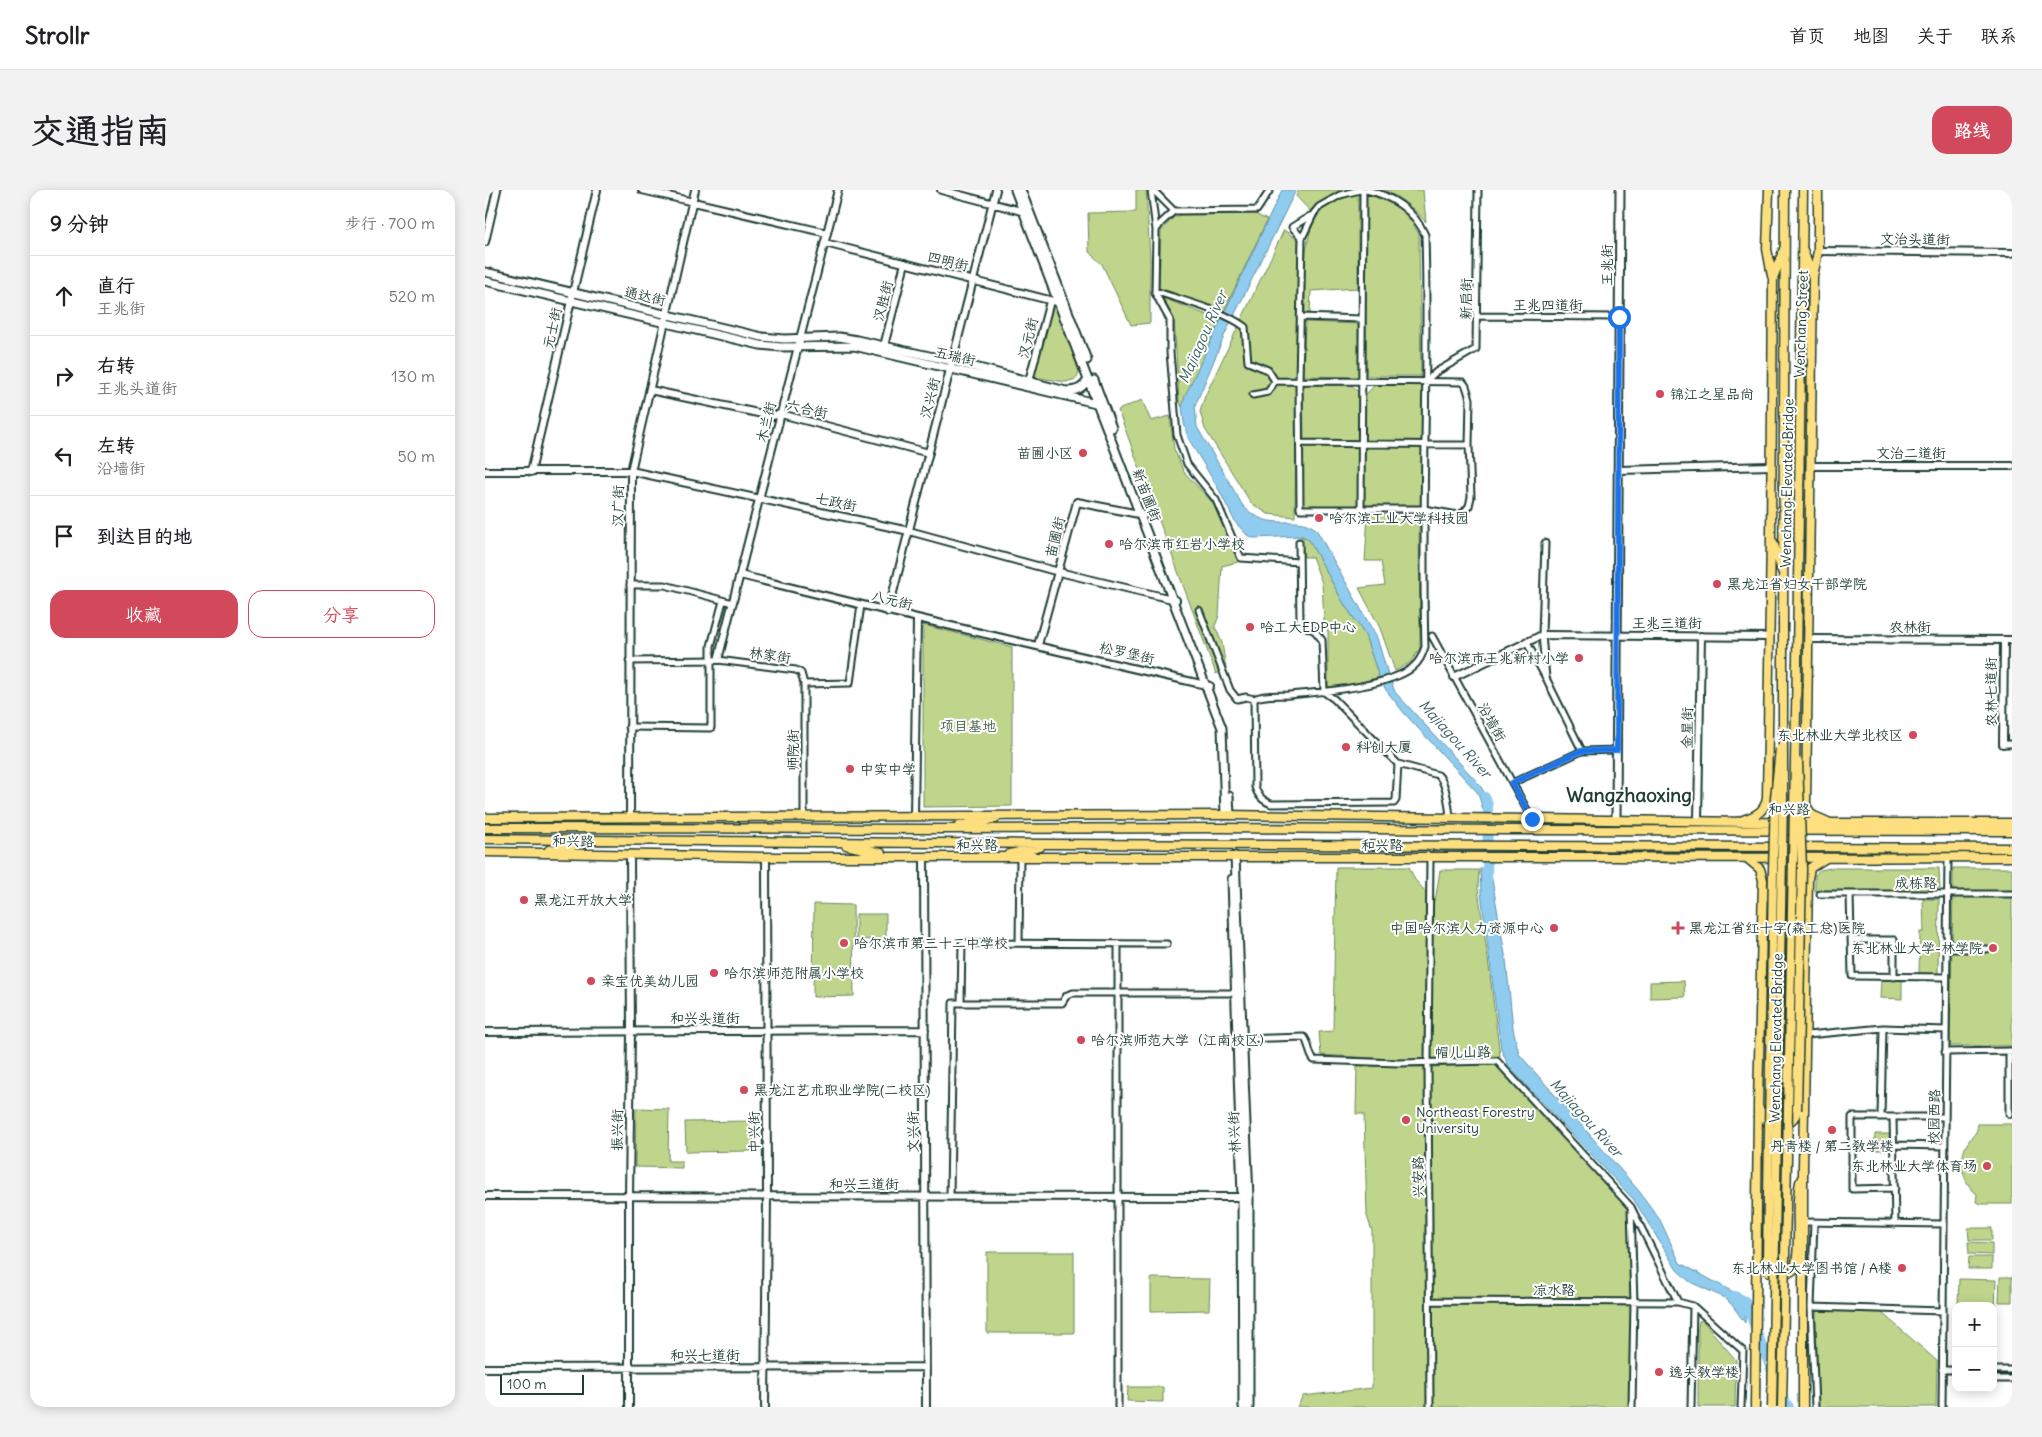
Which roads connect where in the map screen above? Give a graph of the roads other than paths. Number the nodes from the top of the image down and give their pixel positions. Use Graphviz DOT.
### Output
graph roads {
  1 [pos="497,190"];
  2 [pos="597,190"];
  3 [pos="642,190"];
  4 [pos="690,190"];
  5 [pos="696,190"];
  6 [pos="701,190"];
  7 [pos="838,190"];
  8 [pos="941,190"];
  9 [pos="996,190"];
  10 [pos="1015,190"];
  11 [pos="1021,190"];
  12 [pos="1154,190"];
  13 [pos="1270,190"];
  14 [pos="1363,190"];
  15 [pos="1478,190"];
  16 [pos="1620,190"];
  17 [pos="1769,190"];
  18 [pos="1785,190"];
  19 [pos="1803,190"];
  20 [pos="1818,190"];
  21 [pos="693,202"];
  22 [pos="993,202"];
  23 [pos="1174,211"];
  24 [pos="1028,212"];
  25 [pos="1314,213"];
  26 [pos="1156,230"];
  27 [pos="827,233"];
  28 [pos="1302,238"];
  29 [pos="485,242"];
  30 [pos="825,243"];
  31 [pos="1784,249"];
  32 [pos="1803,250"];
  33 [pos="1818,251"];
  34 [pos="2012,253"];
  35 [pos="905,263"];
  36 [pos="485,272"];
  37 [pos="1813,277"];
  38 [pos="1773,278"];
  39 [pos="973,280"];
  40 [pos="485,281"];
  41 [pos="1155,291"];
  42 [pos="573,292"];
  43 [pos="1050,300"];
  44 [pos="571,302"];
  45 [pos="1063,303"];
  46 [pos="667,314"];
  47 [pos="1477,316"];
  48 [pos="1300,317"];
  49 [pos="1619,317"];
  50 [pos="1362,318"];
  51 [pos="665,324"];
  52 [pos="801,337"];
  53 [pos="884,346"];
  54 [pos="798,347"];
  55 [pos="951,365"];
  56 [pos="1089,379"];
  57 [pos="1029,381"];
  58 [pos="1275,381"];
  59 [pos="1299,381"];
  60 [pos="1362,381"];
  61 [pos="1426,382"];
  62 [pos="650,390"];
  63 [pos="1253,395"];
  64 [pos="1101,404"];
  65 [pos="781,414"];
  66 [pos="1300,443"];
  67 [pos="1362,444"];
  68 [pos="1425,444"];
  69 [pos="1469,445"];
  70 [pos="929,453"];
  71 [pos="1771,466"];
  72 [pos="1810,466"];
  73 [pos="2012,466"];
  74 [pos="1619,470"];
  75 [pos="485,471"];
  76 [pos="631,471"];
  77 [pos="531,472"];
  78 [pos="760,498"];
  79 [pos="1361,509"];
  80 [pos="1424,510"];
  81 [pos="1142,515"];
  82 [pos="909,531"];
  83 [pos="1771,535"];
  84 [pos="1809,535"];
  85 [pos="1299,542"];
  86 [pos="1545,543"];
  87 [pos="1299,562"];
  88 [pos="1059,572"];
  89 [pos="740,575"];
  90 [pos="1784,577"];
  91 [pos="1798,577"];
  92 [pos="630,585"];
  93 [pos="1174,599"];
  94 [pos="723,601"];
  95 [pos="733,603"];
  96 [pos="861,606"];
  97 [pos="1199,610"];
  98 [pos="889,612"];
  99 [pos="917,620"];
  100 [pos="1542,635"];
  101 [pos="1432,636"];
  102 [pos="1617,636"];
  103 [pos="1701,636"];
  104 [pos="1769,637"];
  105 [pos="1809,639"];
  106 [pos="2003,640"];
  107 [pos="2012,640"];
  108 [pos="1526,641"];
  109 [pos="1039,645"];
  110 [pos="710,660"];
  111 [pos="718,660"];
  112 [pos="629,661"];
  113 [pos="1454,677"];
  114 [pos="1546,678"];
  115 [pos="804,684"];
  116 [pos="1208,685"];
  117 [pos="1324,692"];
  118 [pos="1254,698"];
  119 [pos="629,727"];
  120 [pos="1796,728"];
  121 [pos="1782,730"];
  122 [pos="2003,744"];
  123 [pos="2012,744"];
  124 [pos="1617,750"];
  125 [pos="1581,751"];
  126 [pos="1398,764"];
  127 [pos="1806,776"];
  128 [pos="1767,777"];
  129 [pos="1512,783"];
  130 [pos="1014,815"];
  131 [pos="1227,815"];
  132 [pos="804,816"];
  133 [pos="914,816"];
  134 [pos="485,818"];
  135 [pos="601,818"];
  136 [pos="630,818"];
  137 [pos="1450,818"];
  138 [pos="1532,819"];
  139 [pos="1616,820"];
  140 [pos="1698,821"];
  141 [pos="1740,821"];
  142 [pos="2012,822"];
  143 [pos="1831,823"];
  144 [pos="485,828"];
  145 [pos="545,828"];
  146 [pos="942,829"];
  147 [pos="2012,831"];
  148 [pos="485,839"];
  149 [pos="606,840"];
  150 [pos="832,842"];
  151 [pos="1050,844"];
  152 [pos="1205,844"];
  153 [pos="1354,845"];
  154 [pos="1641,846"];
  155 [pos="1711,846"];
  156 [pos="2012,848"];
  157 [pos="485,852"];
  158 [pos="529,853"];
  159 [pos="630,854"];
  160 [pos="893,856"];
  161 [pos="1233,856"];
  162 [pos="766,857"];
  163 [pos="924,857"];
  164 [pos="998,857"];
  165 [pos="1020,857"];
  166 [pos="1401,857"];
  167 [pos="1617,857"];
  168 [pos="1821,857"];
  169 [pos="1831,857"];
  170 [pos="1948,857"];
  171 [pos="2012,857"];
  172 [pos="1430,858"];
  173 [pos="1748,859"];
  174 [pos="1820,894"];
  175 [pos="1850,894"];
  176 [pos="1947,894"];
  177 [pos="2012,894"];
  178 [pos="1807,900"];
  179 [pos="1762,903"];
  180 [pos="1851,940"];
  181 [pos="1019,943"];
  182 [pos="1118,944"];
  183 [pos="1167,944"];
  184 [pos="1947,949"];
  185 [pos="1987,949"];
  186 [pos="1894,977"];
  187 [pos="1946,977"];
  188 [pos="1118,993"];
  189 [pos="1235,993"];
  190 [pos="961,1003"];
  191 [pos="1883,1028"];
  192 [pos="925,1030"];
  193 [pos="1946,1030"];
  194 [pos="631,1031"];
  195 [pos="767,1031"];
  196 [pos="485,1032"];
  197 [pos="1807,1035"];
  198 [pos="1243,1039"];
  199 [pos="2011,1051"];
  200 [pos="1945,1052"];
  201 [pos="1428,1063"];
  202 [pos="1757,1105"];
  203 [pos="2009,1114"];
  204 [pos="1881,1116"];
  205 [pos="1893,1117"];
  206 [pos="1945,1117"];
  207 [pos="1894,1145"];
  208 [pos="1945,1146"];
  209 [pos="1803,1168"];
  210 [pos="1895,1188"];
  211 [pos="485,1196"];
  212 [pos="629,1196"];
  213 [pos="767,1197"];
  214 [pos="925,1197"];
  215 [pos="950,1197"];
  216 [pos="1117,1197"];
  217 [pos="1243,1198"];
  218 [pos="1631,1206"];
  219 [pos="1803,1222"];
  220 [pos="1814,1222"];
  221 [pos="1895,1224"];
  222 [pos="1944,1224"];
  223 [pos="1431,1301"];
  224 [pos="1634,1302"];
  225 [pos="1678,1302"];
  226 [pos="1693,1306"];
  227 [pos="1811,1307"];
  228 [pos="1943,1311"];
  229 [pos="765,1367"];
  230 [pos="925,1367"];
  231 [pos="485,1368"];
  232 [pos="629,1368"];
  233 [pos="1942,1370"];
  234 [pos="1952,1370"];
  235 [pos="1997,1370"];
  236 [pos="2012,1370"];
  237 [pos="1997,1379"];
  238 [pos="2012,1379"];
  239 [pos="629,1407"];
  240 [pos="765,1407"];
  241 [pos="926,1407"];
  242 [pos="1118,1407"];
  243 [pos="1243,1407"];
  244 [pos="1249,1407"];
  245 [pos="1430,1407"];
  246 [pos="1632,1407"];
  247 [pos="1691,1407"];
  248 [pos="1741,1407"];
  249 [pos="1755,1407"];
  250 [pos="1772,1407"];
  251 [pos="1782,1407"];
  252 [pos="1803,1407"];
  253 [pos="1815,1407"];
  254 [pos="1942,1407"];
  1 -- 29 [label="street"];
  2 -- 42 [label="street, 元士街"];
  3 -- 21 [label="street"];
  4 -- 21 [label="street, 汉广街"];
  5 -- 21 [label="street, 汉广街"];
  6 -- 21 [label="street, 汉广街"];
  7 -- 27 [label="street, 木兰街"];
  8 -- 22 [label="street"];
  9 -- 22 [label="street, 汉兴街"];
  10 -- 24 [label="main road, 新苗圃街"];
  11 -- 24 [label="main road, 新苗圃街"];
  12 -- 23 [label="street"];
  12 -- 26 [label="street"];
  13 -- 23 [label="street"];
  14 -- 25 [label="street"];
  14 -- 50 [label="street"];
  14 -- 61 [label="street"];
  15 -- 47 [label="street, 新启街"];
  16 -- 49 [label="main road, 王兆街"];
  17 -- 38 [label="main road"];
  18 -- 31 [label="main road, Wenchang Elevated Bridge"];
  19 -- 32 [label="main road, Wenchang Elevated Bridge"];
  20 -- 33 [label="main road, Wenchang Street"];
  21 -- 27 [label="street"];
  21 -- 46 [label="street, 汉广街"];
  22 -- 24 [label="street"];
  22 -- 39 [label="street, 汉兴街"];
  23 -- 26 [label="street"];
  24 -- 45 [label="main road, 新苗圃街"];
  25 -- 28 [label="street"];
  25 -- 28 [label="street"];
  26 -- 41 [label="street"];
  27 -- 30 [label="street, 木兰街"];
  28 -- 48 [label="street"];
  30 -- 35 [label="street, 四明街"];
  30 -- 52 [label="street, 木兰街"];
  31 -- 38 [label="main road"];
  31 -- 90 [label="main road, Wenchang Elevated Bridge"];
  32 -- 37 [label="main road"];
  32 -- 91 [label="main road, Wenchang Elevated Bridge"];
  33 -- 34 [label="street, 文治头道街"];
  33 -- 37 [label="main road, Wenchang Street"];
  35 -- 39 [label="street, 四明街"];
  35 -- 53 [label="street, 汉胜街"];
  36 -- 42 [label="main road, 通达街"];
  37 -- 72 [label="main road, Wenchang Street"];
  38 -- 71 [label="main road"];
  39 -- 43 [label="street, 四明街"];
  39 -- 55 [label="street, 汉兴街"];
  40 -- 44 [label="main road, 通达街"];
  41 -- 58 [label="street"];
  41 -- 87 [label="street"];
  42 -- 44 [label="street, 元士街"];
  42 -- 46 [label="main road, 通达街"];
  43 -- 45 [label="street, 四明街"];
  43 -- 57 [label="street, 汉元街"];
  44 -- 51 [label="main road, 通达街"];
  44 -- 77 [label="street, 元士街"];
  45 -- 56 [label="main road, 新苗圃街"];
  45 -- 64 [label="main road, 新苗圃街"];
  46 -- 51 [label="street, 汉广街"];
  46 -- 52 [label="main road, 通达街"];
  47 -- 49 [label="street, 王兆四道街"];
  47 -- 61 [label="street, 新启街"];
  48 -- 50 [label="street"];
  48 -- 59 [label="street"];
  49 -- 74 [label="main road, 王兆街"];
  50 -- 60 [label="street"];
  51 -- 54 [label="main road, 通达街"];
  51 -- 62 [label="street, 汉广街"];
  52 -- 53 [label="main road, 五瑞街"];
  52 -- 54 [label="street, 木兰街"];
  53 -- 55 [label="main road, 五瑞街"];
  54 -- 55 [label="main road, 五瑞街"];
  54 -- 65 [label="street, 木兰街"];
  55 -- 57 [label="main road, 五瑞街"];
  55 -- 64 [label="main road, 五瑞街"];
  55 -- 70 [label="street, 汉兴街"];
  56 -- 57 [label="main road, 五瑞街"];
  56 -- 64 [label="main road, 新苗圃街"];
  58 -- 59 [label="street"];
  58 -- 63 [label="street"];
  59 -- 60 [label="street"];
  59 -- 66 [label="street"];
  60 -- 61 [label="street"];
  60 -- 67 [label="street"];
  61 -- 68 [label="street"];
  61 -- 69 [label="street"];
  62 -- 65 [label="street, 六合街"];
  62 -- 76 [label="street, 汉广街"];
  64 -- 81 [label="main road, 新苗圃街"];
  65 -- 70 [label="street, 六合街"];
  65 -- 78 [label="street, 木兰街"];
  66 -- 67 [label="street"];
  66 -- 79 [label="street"];
  67 -- 68 [label="street"];
  67 -- 79 [label="street"];
  68 -- 69 [label="street"];
  68 -- 80 [label="street"];
  69 -- 80 [label="street"];
  70 -- 82 [label="street, 汉兴街"];
  71 -- 74 [label="street"];
  71 -- 83 [label="main road"];
  72 -- 73 [label="street, 文治二道街"];
  72 -- 84 [label="main road, Wenchang Street"];
  74 -- 102 [label="main road, 王兆街"];
  75 -- 77 [label="street, 七政街"];
  76 -- 77 [label="street, 七政街"];
  76 -- 78 [label="street, 七政街"];
  76 -- 92 [label="street, 汉广街"];
  78 -- 82 [label="street, 七政街"];
  78 -- 89 [label="street, 木兰街"];
  79 -- 80 [label="street"];
  80 -- 117 [label="street"];
  81 -- 88 [label="street, 苗圃街"];
  81 -- 93 [label="main road, 新苗圃街"];
  82 -- 88 [label="street, 七政街"];
  82 -- 98 [label="street, 汉兴街"];
  83 -- 90 [label="main road"];
  83 -- 104 [label="main road"];
  84 -- 91 [label="main road"];
  84 -- 105 [label="main road, Wenchang Street"];
  85 -- 87 [label="street"];
  86 -- 100 [label="street"];
  87 -- 117 [label="street"];
  88 -- 93 [label="street, 七政街"];
  88 -- 109 [label="street, 苗圃街"];
  89 -- 95 [label="street, 木兰街"];
  89 -- 96 [label="street, 八元街"];
  90 -- 121 [label="main road, Wenchang Elevated Bridge, bridge"];
  91 -- 120 [label="main road, Wenchang Elevated Bridge, bridge"];
  92 -- 94 [label="street"];
  92 -- 112 [label="street, 汉广街"];
  93 -- 116 [label="main road, 新苗圃街"];
  94 -- 95 [label="street"];
  94 -- 110 [label="street"];
  95 -- 111 [label="street, 木兰街"];
  96 -- 98 [label="street, 八元街"];
  96 -- 115 [label="street"];
  97 -- 118 [label="street"];
  98 -- 99 [label="street, 八元街"];
  99 -- 109 [label="street, 八元街"];
  99 -- 133 [label="street"];
  100 -- 102 [label="street, 王兆三道街"];
  100 -- 108 [label="street, 王兆三道街"];
  100 -- 114 [label="street"];
  101 -- 113 [label="street, 沿墙街"];
  102 -- 103 [label="street, 王兆三道街"];
  102 -- 124 [label="main road, 王兆街"];
  103 -- 104 [label="street, 王兆三道街"];
  103 -- 140 [label="street, 金星街"];
  104 -- 128 [label="main road"];
  105 -- 106 [label="street, 农林街"];
  105 -- 127 [label="main road, Wenchang Street"];
  106 -- 107 [label="street, 农林街"];
  106 -- 122 [label="street, 农林七道街"];
  108 -- 113 [label="street, 王兆三道街"];
  108 -- 114 [label="street"];
  109 -- 116 [label="street, 松罗堡街"];
  110 -- 111 [label="street, 林家街"];
  110 -- 112 [label="street, 林家街"];
  110 -- 119 [label="street"];
  111 -- 115 [label="street, 林家街"];
  112 -- 119 [label="street, 汉广街"];
  113 -- 129 [label="street, 沿墙街"];
  114 -- 125 [label="street"];
  115 -- 132 [label="street, 师院街"];
  116 -- 131 [label="main road, 新苗圃街"];
  117 -- 118 [label="street"];
  117 -- 126 [label="street"];
  118 -- 126 [label="street"];
  119 -- 136 [label="street, 汉广街"];
  120 -- 202 [label="main road, bridge"];
  120 -- 251 [label="main road, Wenchang Elevated Bridge, bridge"];
  121 -- 209 [label="main road, bridge"];
  121 -- 250 [label="main road, Wenchang Elevated Bridge, bridge"];
  122 -- 123 [label="street"];
  124 -- 125 [label="street"];
  124 -- 139 [label="main road, 王兆街"];
  125 -- 129 [label="street"];
  126 -- 137 [label="street"];
  127 -- 128 [label="main road"];
  127 -- 143 [label="main road, Wenchang Street"];
  128 -- 141 [label="main road"];
  129 -- 138 [label="street, 沿墙街"];
  130 -- 131 [label="main road, 和兴路"];
  130 -- 133 [label="main road, 和兴路"];
  130 -- 146 [label="main road"];
  131 -- 137 [label="main road, 和兴路"];
  132 -- 133 [label="main road, 和兴路"];
  132 -- 136 [label="main road, 和兴路"];
  134 -- 135 [label="main road, 和兴路"];
  135 -- 136 [label="main road, 和兴路"];
  135 -- 145 [label="main road"];
  137 -- 138 [label="main road, 和兴路"];
  138 -- 139 [label="main road, 和兴路"];
  139 -- 140 [label="main road, 和兴路"];
  140 -- 141 [label="main road, 和兴路"];
  141 -- 143 [label="main road, 和兴路"];
  142 -- 143 [label="main road, 和兴路"];
  144 -- 145 [label="main road"];
  145 -- 146 [label="main road, 和兴路"];
  146 -- 147 [label="main road, 和兴路"];
  148 -- 149 [label="main road, 和兴路"];
  149 -- 150 [label="main road, 和兴路"];
  149 -- 158 [label="main road"];
  150 -- 151 [label="main road, 和兴路"];
  150 -- 160 [label="main road"];
  151 -- 152 [label="main road, 和兴路"];
  151 -- 164 [label="main road"];
  152 -- 153 [label="main road, 和兴路"];
  152 -- 161 [label="main road"];
  153 -- 154 [label="main road, 和兴路"];
  153 -- 166 [label="main road"];
  154 -- 155 [label="main road, 和兴路"];
  154 -- 167 [label="main road"];
  155 -- 156 [label="main road"];
  155 -- 168 [label="main road"];
  157 -- 158 [label="main road, 和兴路"];
  158 -- 159 [label="main road, 和兴路"];
  159 -- 162 [label="main road, 和兴路"];
  159 -- 194 [label="street, 振兴街"];
  160 -- 162 [label="main road, 和兴路"];
  160 -- 163 [label="main road, 和兴路"];
  161 -- 165 [label="main road, 和兴路"];
  161 -- 166 [label="main road, 和兴路"];
  161 -- 189 [label="main road, 林兴街"];
  161 -- 198 [label="main road, 林兴街"];
  162 -- 195 [label="street, 中兴街"];
  163 -- 164 [label="main road, 和兴路"];
  163 -- 192 [label="street, 文兴街"];
  164 -- 165 [label="main road, 和兴路"];
  165 -- 181 [label="street"];
  166 -- 172 [label="main road, 和兴路"];
  167 -- 172 [label="main road, 和兴路"];
  167 -- 173 [label="main road"];
  168 -- 169 [label="main road"];
  168 -- 173 [label="main road"];
  169 -- 170 [label="main road"];
  169 -- 178 [label="main road"];
  170 -- 171 [label="main road"];
  170 -- 176 [label="street, 校园西路"];
  172 -- 201 [label="street, 兴安路"];
  173 -- 179 [label="main road"];
  174 -- 175 [label="street, 成栋路"];
  175 -- 176 [label="street, 成栋路"];
  175 -- 180 [label="street"];
  176 -- 177 [label="street, 成栋路"];
  176 -- 184 [label="street, 校园西路"];
  178 -- 179 [label="main road"];
  178 -- 197 [label="main road"];
  179 -- 202 [label="main road"];
  180 -- 186 [label="street"];
  180 -- 186 [label="street"];
  181 -- 182 [label="street"];
  181 -- 190 [label="street"];
  182 -- 183 [label="street"];
  182 -- 188 [label="street"];
  184 -- 185 [label="street"];
  184 -- 187 [label="street, 校园西路"];
  186 -- 187 [label="street"];
  187 -- 193 [label="street, 校园西路"];
  188 -- 189 [label="street"];
  188 -- 190 [label="street"];
  188 -- 216 [label="street"];
  189 -- 217 [label="main road, 林兴街"];
  190 -- 215 [label="street"];
  191 -- 193 [label="street"];
  191 -- 197 [label="street"];
  191 -- 204 [label="street"];
  192 -- 195 [label="street, 和兴头道街"];
  192 -- 214 [label="street, 文兴街"];
  193 -- 200 [label="street, 校园西路"];
  194 -- 195 [label="street, 和兴头道街"];
  194 -- 196 [label="street, 和兴头道街"];
  194 -- 212 [label="street, 振兴街"];
  195 -- 213 [label="street, 中兴街"];
  197 -- 209 [label="main road"];
  198 -- 201 [label="street, 帽儿山路"];
  198 -- 244 [label="main road, 林兴街"];
  199 -- 200 [label="street"];
  199 -- 203 [label="street"];
  200 -- 206 [label="street, 校园西路"];
  201 -- 218 [label="street, 帽儿山路"];
  201 -- 223 [label="street, 兴安路"];
  202 -- 249 [label="main road"];
  204 -- 205 [label="street"];
  204 -- 210 [label="street"];
  205 -- 206 [label="street"];
  205 -- 207 [label="street"];
  206 -- 208 [label="street, 校园西路"];
  207 -- 208 [label="street"];
  207 -- 210 [label="street"];
  208 -- 222 [label="street, 校园西路"];
  209 -- 219 [label="main road"];
  210 -- 221 [label="street"];
  211 -- 212 [label="street, 和兴三道街"];
  212 -- 213 [label="street, 和兴三道街"];
  212 -- 232 [label="street, 振兴街"];
  213 -- 214 [label="street, 和兴三道街"];
  213 -- 229 [label="street, 中兴街"];
  214 -- 215 [label="street, 和兴三道街"];
  214 -- 230 [label="street, 文兴街"];
  215 -- 216 [label="street, 和兴三道街"];
  216 -- 217 [label="street, 和兴三道街"];
  216 -- 242 [label="street"];
  217 -- 243 [label="main road, 林兴街"];
  218 -- 224 [label="street"];
  218 -- 225 [label="street, 帽儿山路"];
  219 -- 220 [label="street"];
  219 -- 252 [label="main road"];
  220 -- 221 [label="street"];
  220 -- 227 [label="street"];
  221 -- 222 [label="street"];
  222 -- 228 [label="street, 校园西路"];
  223 -- 224 [label="street, 凉水路"];
  223 -- 245 [label="street, 兴安路"];
  224 -- 225 [label="street, 凉水路"];
  224 -- 246 [label="street"];
  225 -- 226 [label="street"];
  226 -- 247 [label="street"];
  226 -- 248 [label="street"];
  227 -- 228 [label="street"];
  227 -- 253 [label="street"];
  228 -- 233 [label="street, 校园西路"];
  229 -- 230 [label="street, 和兴七道街"];
  229 -- 232 [label="street, 和兴七道街"];
  229 -- 240 [label="street, 中兴街"];
  230 -- 241 [label="street, 文兴街"];
  231 -- 232 [label="street, 和兴七道街"];
  232 -- 239 [label="street, 振兴街"];
  233 -- 234 [label="street"];
  233 -- 254 [label="street, 校园西路"];
  235 -- 236 [label="street"];
  237 -- 238 [label="street"];
}
